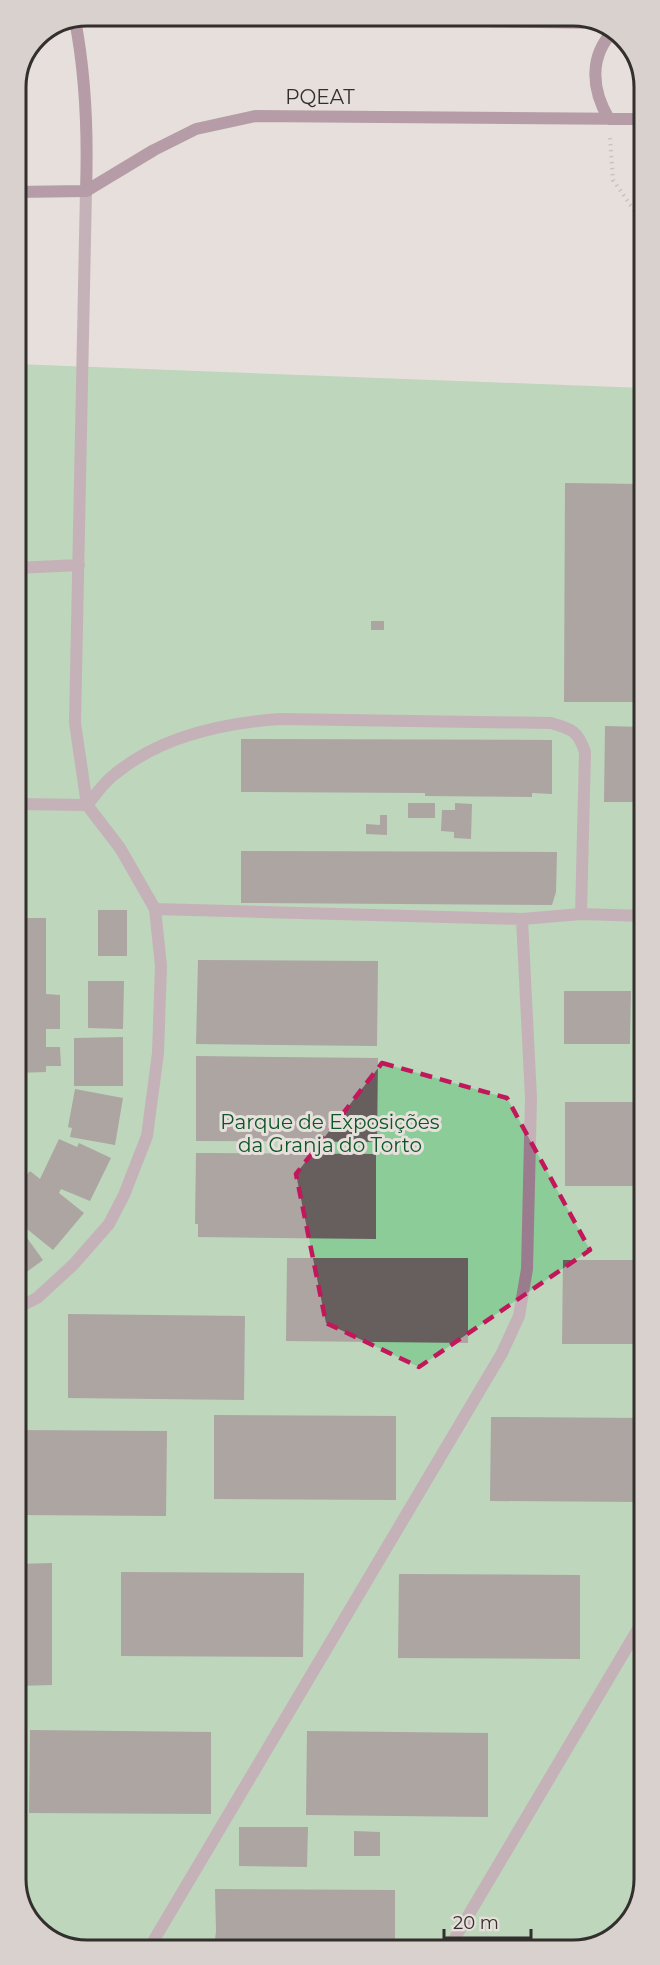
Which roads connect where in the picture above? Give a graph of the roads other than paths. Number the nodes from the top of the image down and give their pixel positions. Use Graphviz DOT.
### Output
graph roads {
  1 [pos="76,27"];
  2 [pos="609,37"];
  3 [pos="609,119"];
  4 [pos="634,119"];
  5 [pos="86,191"];
  6 [pos="26,192"];
  7 [pos="79,566"];
  8 [pos="26,568"];
  9 [pos="26,804"];
  10 [pos="87,805"];
  11 [pos="155,909"];
  12 [pos="581,914"];
  13 [pos="634,916"];
  14 [pos="522,919"];
  15 [pos="26,1304"];
  16 [pos="634,1636"];
  17 [pos="154,1939"];
  18 [pos="454,1940"];
  1 -- 5 [label="street"];
  2 -- 3 [label="street"];
  3 -- 4 [label="street, PQEAT"];
  3 -- 5 [label="street, PQEAT"];
  5 -- 6 [label="street"];
  5 -- 7 [label="lane"];
  7 -- 8 [label="lane"];
  7 -- 10 [label="lane"];
  9 -- 10 [label="lane"];
  10 -- 11 [label="lane"];
  10 -- 12 [label="lane"];
  11 -- 14 [label="lane"];
  11 -- 15 [label="lane"];
  12 -- 13 [label="lane"];
  12 -- 14 [label="lane"];
  14 -- 17 [label="lane"];
  16 -- 18 [label="lane"];
}
